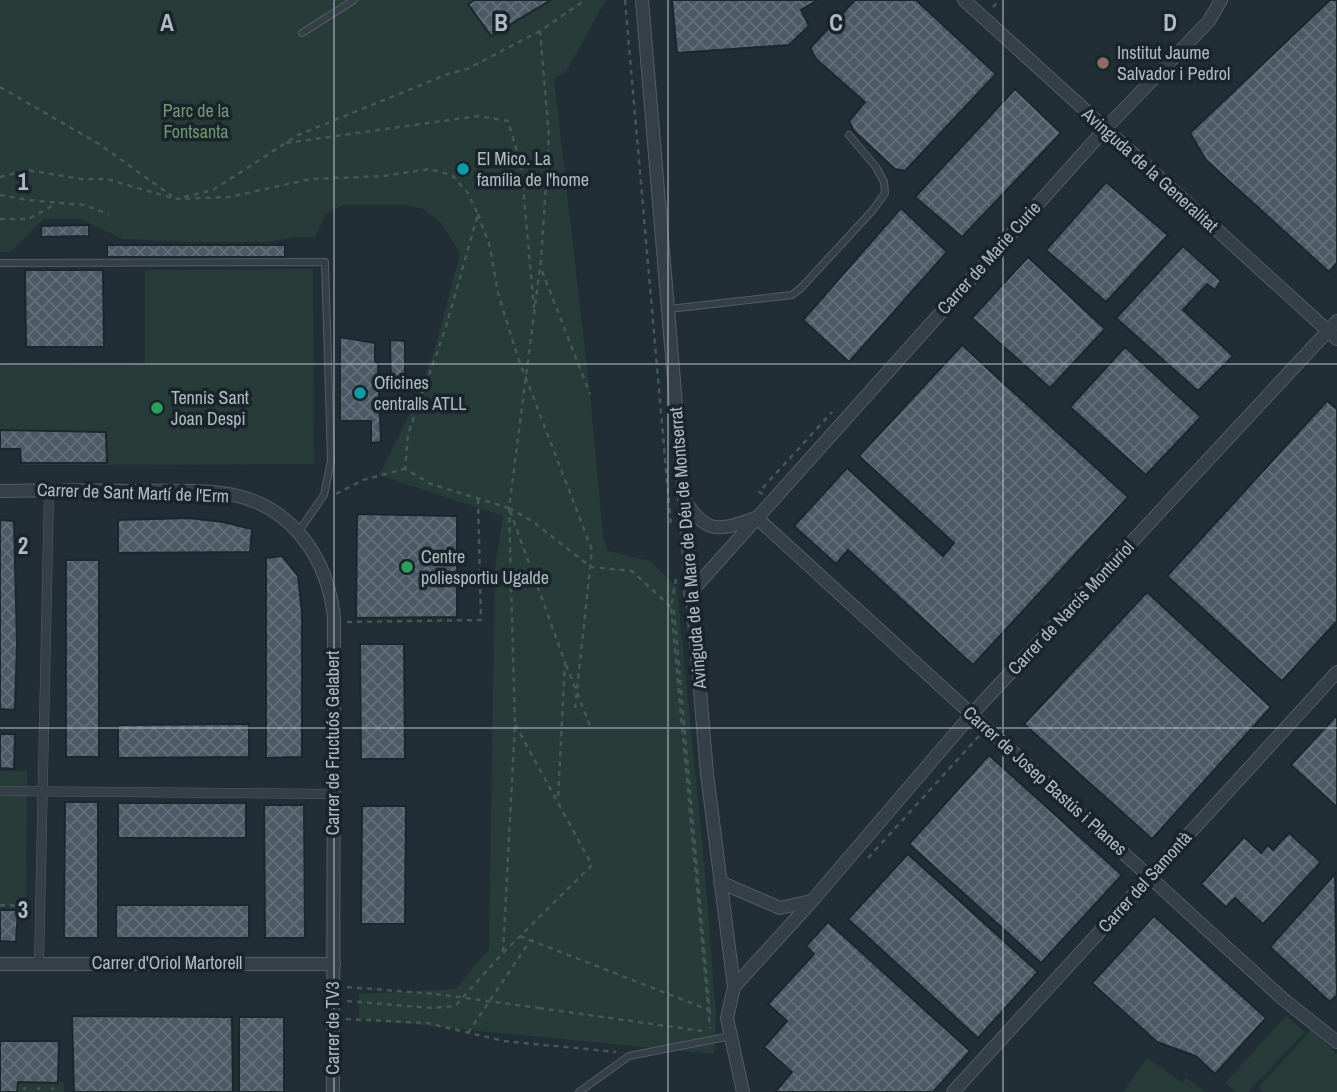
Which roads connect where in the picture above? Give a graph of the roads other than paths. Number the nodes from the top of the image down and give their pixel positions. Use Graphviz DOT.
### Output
graph roads {
  1 [pos="354,0"];
  2 [pos="642,0"];
  3 [pos="964,0"];
  4 [pos="1221,0"];
  5 [pos="302,33"];
  6 [pos="1105,128"];
  7 [pos="849,135"];
  8 [pos="0,263"];
  9 [pos="668,309"];
  10 [pos="1337,321"];
  11 [pos="1332,335"];
  12 [pos="49,490"];
  13 [pos="0,491"];
  14 [pos="684,499"];
  15 [pos="757,518"];
  16 [pos="299,531"];
  17 [pos="690,593"];
  18 [pos="1337,672"];
  19 [pos="971,715"];
  20 [pos="42,790"];
  21 [pos="0,791"];
  22 [pos="333,794"];
  23 [pos="1151,876"];
  24 [pos="720,883"];
  25 [pos="811,901"];
  26 [pos="39,963"];
  27 [pos="0,964"];
  28 [pos="334,964"];
  29 [pos="734,987"];
  30 [pos="731,1036"];
  31 [pos="1336,1038"];
  32 [pos="333,1092"];
  33 [pos="579,1092"];
  34 [pos="743,1092"];
  35 [pos="953,1092"];
  1 -- 5 [label="lane"];
  2 -- 9 [label="street, Avinguda de la Mare de Déu de Montserrat"];
  3 -- 6 [label="street, Avinguda de la Generalitat"];
  4 -- 6 [label="street, Carrer de Marie Curie"];
  6 -- 11 [label="street, Avinguda de la Generalitat"];
  6 -- 15 [label="street, Carrer de Marie Curie"];
  7 -- 9 [label="lane"];
  8 -- 16 [label="lane"];
  9 -- 14 [label="street, Avinguda de la Mare de Déu de Montserrat"];
  10 -- 11 [label="street, Carrer de Narcís Monturiol"];
  11 -- 19 [label="street, Carrer de Narcís Monturiol"];
  12 -- 13 [label="street, Carrer de Sant Martí de l'Erm"];
  12 -- 16 [label="street, Carrer de Sant Martí de l'Erm"];
  12 -- 20 [label="street"];
  14 -- 15 [label="street"];
  14 -- 17 [label="street, Avinguda de la Mare de Déu de Montserrat"];
  15 -- 17 [label="street, Carrer de Marie Curie"];
  15 -- 19 [label="street, Carrer de Josep Bastús i Planes"];
  16 -- 22 [label="street, Carrer de Fructuós Gelabert"];
  17 -- 24 [label="street, Avinguda de la Mare de Déu de Montserrat"];
  18 -- 23 [label="street, Carrer del Samontà"];
  19 -- 23 [label="street, Carrer de Josep Bastús i Planes"];
  19 -- 25 [label="street, Carrer de Narcís Monturiol"];
  20 -- 21 [label="street"];
  20 -- 22 [label="street"];
  20 -- 26 [label="street"];
  22 -- 28 [label="street, Carrer de Fructuós Gelabert"];
  23 -- 31 [label="street, Carrer de Josep Bastús i Planes"];
  23 -- 35 [label="street, Carrer del Samontà"];
  24 -- 25 [label="street"];
  24 -- 29 [label="street, Avinguda de la Mare de Déu de Montserrat"];
  25 -- 29 [label="street, Carrer de Narcís Monturiol"];
  26 -- 27 [label="street, Carrer d'Oriol Martorell"];
  26 -- 28 [label="street, Carrer d'Oriol Martorell"];
  28 -- 32 [label="street, Carrer de TV3"];
  29 -- 30 [label="street, Avinguda de la Mare de Déu de Montserrat"];
  30 -- 33 [label="lane"];
  30 -- 34 [label="street, Avinguda de la Mare de Déu de Montserrat"];
}
